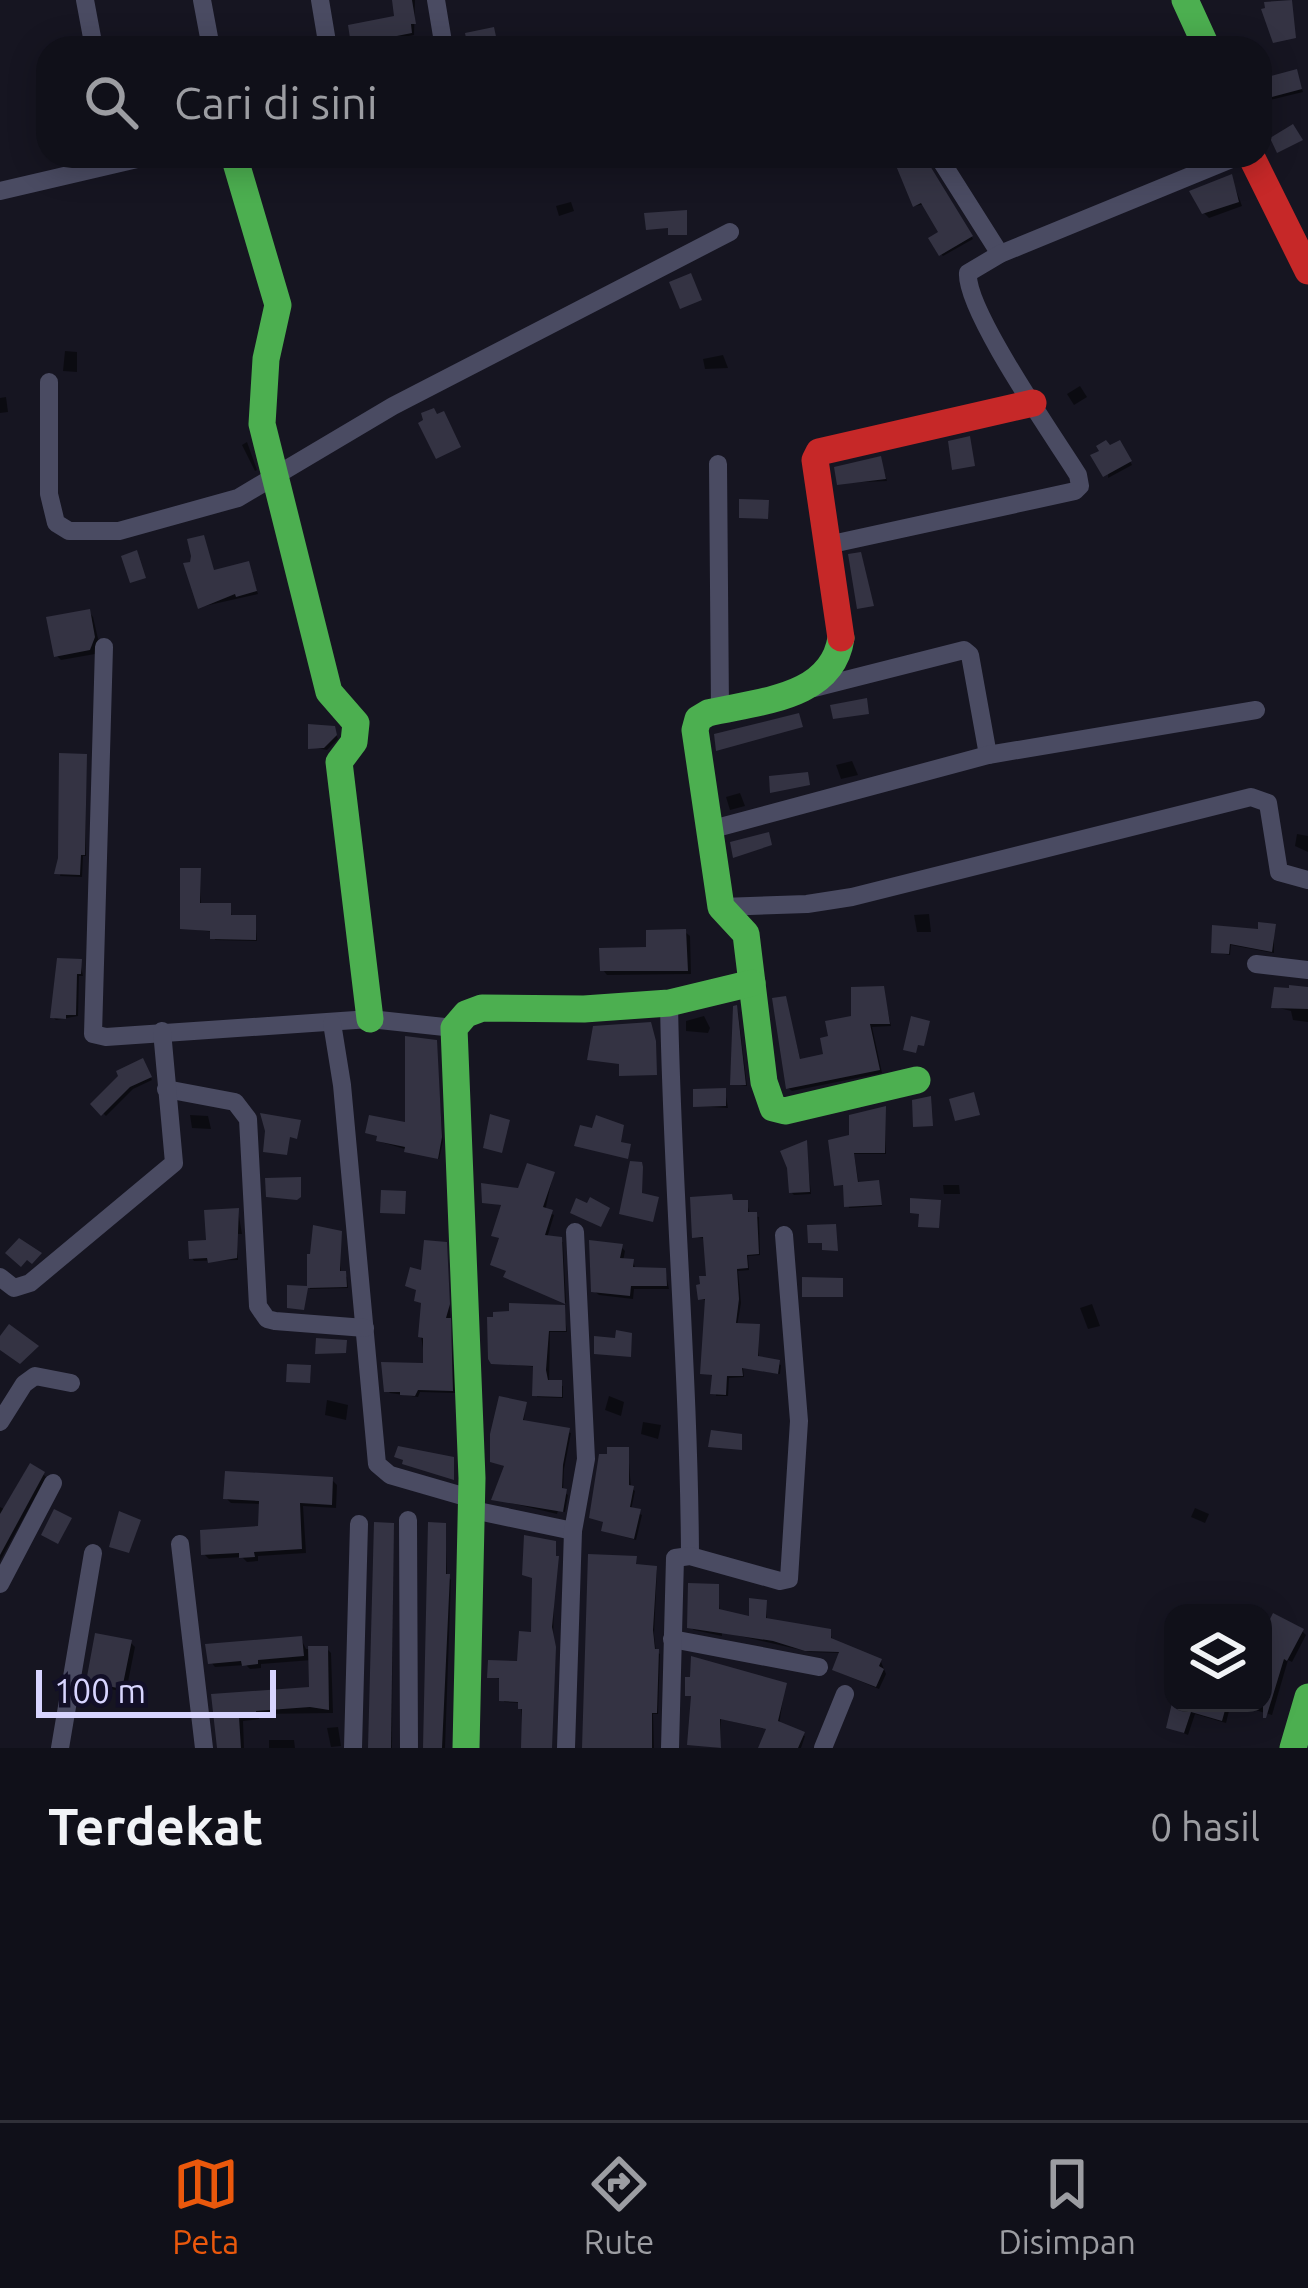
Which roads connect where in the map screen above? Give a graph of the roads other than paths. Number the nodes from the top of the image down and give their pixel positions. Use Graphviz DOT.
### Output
graph roads {
  1 [pos="85,0"];
  2 [pos="202,0"];
  3 [pos="320,0"];
  4 [pos="436,0"];
  5 [pos="1185,0"];
  6 [pos="92,36"];
  7 [pos="209,36"];
  8 [pos="326,36"];
  9 [pos="442,36"];
  10 [pos="1202,36"];
  11 [pos="81,168"];
  12 [pos="238,168"];
  13 [pos="946,168"];
  14 [pos="1210,168"];
  15 [pos="1259,168"];
  16 [pos="1,188"];
  17 [pos="1297,223"];
  18 [pos="730,232"];
  19 [pos="1000,254"];
  20 [pos="1308,272"];
  21 [pos="49,382"];
  22 [pos="1033,403"];
  23 [pos="718,464"];
  24 [pos="277,473"];
  25 [pos="832,544"];
  26 [pos="104,647"];
  27 [pos="809,689"];
  28 [pos="720,709"];
  29 [pos="1256,710"];
  30 [pos="988,755"];
  31 [pos="709,830"];
  32 [pos="1308,880"];
  33 [pos="721,907"];
  34 [pos="1256,964"];
  35 [pos="1308,970"];
  36 [pos="752,982"];
  37 [pos="669,1003"];
  38 [pos="370,1019"];
  39 [pos="332,1022"];
  40 [pos="454,1028"];
  41 [pos="162,1031"];
  42 [pos="916,1080"];
  43 [pos="166,1089"];
  44 [pos="575,1232"];
  45 [pos="784,1234"];
  46 [pos="0,1277"];
  47 [pos="365,1328"];
  48 [pos="71,1383"];
  49 [pos="0,1422"];
  50 [pos="53,1483"];
  51 [pos="473,1504"];
  52 [pos="408,1520"];
  53 [pos="359,1524"];
  54 [pos="573,1532"];
  55 [pos="180,1544"];
  56 [pos="93,1553"];
  57 [pos="690,1556"];
  58 [pos="0,1584"];
  59 [pos="672,1639"];
  60 [pos="819,1667"];
  61 [pos="844,1694"];
  62 [pos="1308,1697"];
  63 [pos="60,1748"];
  64 [pos="205,1748"];
  65 [pos="353,1748"];
  66 [pos="409,1748"];
  67 [pos="466,1748"];
  68 [pos="566,1748"];
  69 [pos="670,1748"];
  70 [pos="823,1748"];
  71 [pos="1293,1748"];
  1 -- 6 [label="street"];
  2 -- 7 [label="street"];
  3 -- 8 [label="street"];
  4 -- 9 [label="street"];
  5 -- 10 [label="street"];
  11 -- 16 [label="street"];
  12 -- 24 [label="street"];
  13 -- 19 [label="street"];
  14 -- 19 [label="street"];
  15 -- 17 [label="street"];
  17 -- 20 [label="street"];
  18 -- 24 [label="street"];
  19 -- 22 [label="street"];
  21 -- 24 [label="street"];
  22 -- 25 [label="street"];
  22 -- 25 [label="street"];
  23 -- 28 [label="street"];
  24 -- 38 [label="street"];
  25 -- 27 [label="street"];
  26 -- 41 [label="street"];
  27 -- 28 [label="street"];
  27 -- 30 [label="street"];
  28 -- 31 [label="street"];
  29 -- 30 [label="street"];
  30 -- 31 [label="street"];
  31 -- 33 [label="street"];
  32 -- 33 [label="street"];
  33 -- 36 [label="street"];
  34 -- 35 [label="street"];
  36 -- 37 [label="street"];
  36 -- 42 [label="street"];
  37 -- 40 [label="street"];
  37 -- 57 [label="street"];
  38 -- 39 [label="street"];
  38 -- 40 [label="street"];
  39 -- 41 [label="street"];
  39 -- 47 [label="street"];
  40 -- 51 [label="street"];
  41 -- 43 [label="street"];
  43 -- 46 [label="street"];
  43 -- 47 [label="street"];
  44 -- 54 [label="street"];
  45 -- 57 [label="street"];
  47 -- 51 [label="street"];
  48 -- 49 [label="street"];
  50 -- 58 [label="street"];
  51 -- 54 [label="street"];
  51 -- 67 [label="street"];
  52 -- 66 [label="street"];
  53 -- 65 [label="street"];
  54 -- 68 [label="street"];
  55 -- 64 [label="street"];
  56 -- 63 [label="street"];
  57 -- 59 [label="street"];
  59 -- 60 [label="street"];
  59 -- 69 [label="street"];
  61 -- 70 [label="street"];
  62 -- 71 [label="street"];
}
